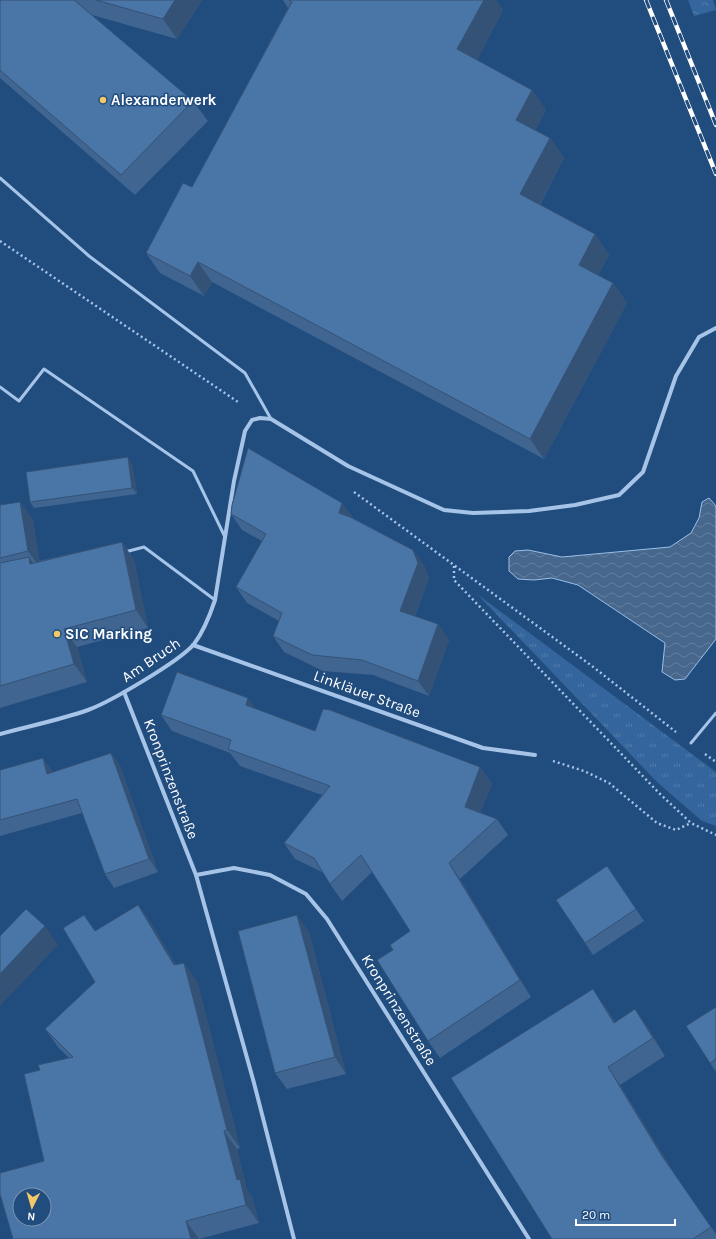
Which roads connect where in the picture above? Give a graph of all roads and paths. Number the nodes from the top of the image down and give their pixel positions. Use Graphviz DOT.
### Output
graph roads {
  1 [pos="0,178"];
  2 [pos="0,241"];
  3 [pos="716,328"];
  4 [pos="0,387"];
  5 [pos="260,418"];
  6 [pos="271,419"];
  7 [pos="352,490"];
  8 [pos="225,537"];
  9 [pos="121,553"];
  10 [pos="454,566"];
  11 [pos="215,600"];
  12 [pos="193,645"];
  13 [pos="124,692"];
  14 [pos="716,713"];
  15 [pos="0,734"];
  16 [pos="691,743"];
  17 [pos="535,755"];
  18 [pos="716,762"];
  19 [pos="691,823"];
  20 [pos="716,835"];
  21 [pos="196,875"];
  22 [pos="294,1239"];
  23 [pos="529,1239"];
  1 -- 6 [label="lane"];
  2 -- 5 [label="path"];
  3 -- 6 [label="street"];
  4 -- 8 [label="lane"];
  5 -- 6 [label="street"];
  5 -- 8 [label="street, Am Bruch"];
  7 -- 10 [label="path"];
  8 -- 11 [label="street, Am Bruch"];
  9 -- 11 [label="lane"];
  10 -- 16 [label="path"];
  10 -- 19 [label="path"];
  11 -- 12 [label="street, Am Bruch"];
  12 -- 13 [label="street, Am Bruch"];
  12 -- 17 [label="street, Linkläuer Straße"];
  13 -- 15 [label="street, Am Bruch"];
  13 -- 21 [label="street, Kronprinzenstraße"];
  14 -- 16 [label="lane"];
  16 -- 18 [label="path"];
  17 -- 19 [label="path"];
  19 -- 20 [label="path"];
  21 -- 22 [label="street, Kronprinzenstraße"];
  21 -- 23 [label="street, Kronprinzenstraße"];
}
